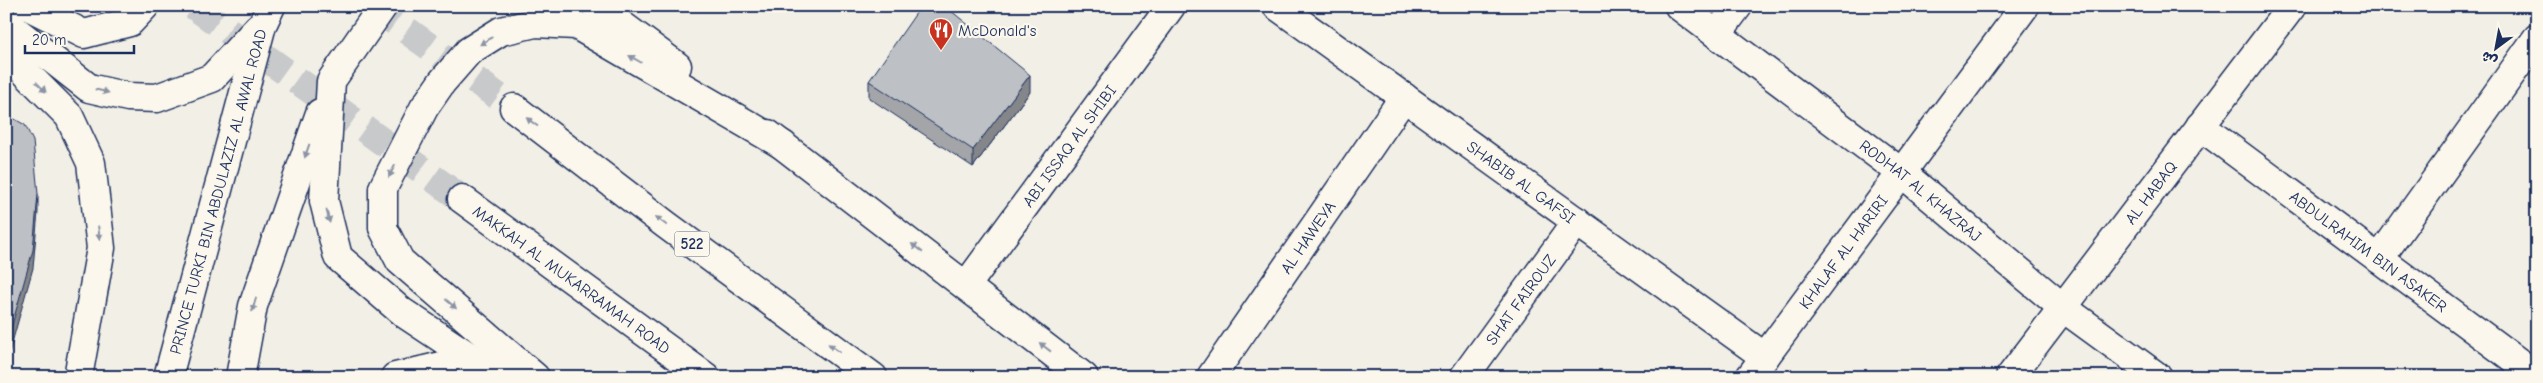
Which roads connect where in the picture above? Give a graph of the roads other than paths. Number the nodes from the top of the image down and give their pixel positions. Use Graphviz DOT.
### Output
graph roads {
  1 [pos="28,6"];
  2 [pos="145,6"];
  3 [pos="359,6"];
  4 [pos="383,6"];
  5 [pos="596,6"];
  6 [pos="618,6"];
  7 [pos="1171,6"];
  8 [pos="1278,6"];
  9 [pos="1679,6"];
  10 [pos="1738,6"];
  11 [pos="2026,6"];
  12 [pos="2292,6"];
  13 [pos="266,12"];
  14 [pos="6,23"];
  15 [pos="1717,34"];
  16 [pos="2537,38"];
  17 [pos="6,53"];
  18 [pos="331,81"];
  19 [pos="1404,97"];
  20 [pos="514,108"];
  21 [pos="2200,126"];
  22 [pos="783,145"];
  23 [pos="1902,173"];
  24 [pos="462,199"];
  25 [pos="1577,221"];
  26 [pos="2379,259"];
  27 [pos="966,286"];
  28 [pos="2062,307"];
  29 [pos="1758,367"];
  30 [pos="2537,376"];
  31 [pos="78,377"];
  32 [pos="168,377"];
  33 [pos="240,377"];
  34 [pos="395,377"];
  35 [pos="464,377"];
  36 [pos="500,377"];
  37 [pos="535,377"];
  38 [pos="706,377"];
  39 [pos="873,377"];
  40 [pos="1084,377"];
  41 [pos="1212,377"];
  42 [pos="1464,377"];
  43 [pos="2010,377"];
  44 [pos="2158,377"];
  1 -- 2 [label="main road"];
  3 -- 18 [label="main road"];
  4 -- 18 [label="main road"];
  5 -- 22 [label="main road"];
  6 -- 22 [label="main road"];
  7 -- 27 [label="main road, ABI ISSAQ AL SHIBI"];
  8 -- 19 [label="main road, SHABIB AL GAFSI"];
  9 -- 15 [label="main road, RODHAT AL KHAZRAJ"];
  10 -- 15 [label="main road"];
  11 -- 23 [label="main road, KHALAF AL HARIRI"];
  12 -- 21 [label="main road, AL HABAQ"];
  14 -- 13 [label="main road, one-way"];
  13 -- 32 [label="main road, PRINCE TURKI BIN ABDULAZIZ AL AWAL ROAD"];
  15 -- 23 [label="main road, RODHAT AL KHAZRAJ"];
  16 -- 26 [label="main road"];
  17 -- 31 [label="main road, one-way"];
  18 -- 33 [label="main road, one-way"];
  18 -- 36 [label="main road, one-way"];
  19 -- 25 [label="main road, SHABIB AL GAFSI"];
  19 -- 41 [label="main road, AL HAWEYA"];
  39 -- 20 [label="main road, 522, one-way"];
  21 -- 26 [label="main road, ABDULRAHIM BIN ASAKER"];
  21 -- 28 [label="main road, AL HABAQ"];
  27 -- 22 [label="main road, one-way"];
  22 -- 37 [label="main road, one-way"];
  23 -- 28 [label="main road, RODHAT AL KHAZRAJ"];
  23 -- 29 [label="main road, KHALAF AL HARIRI"];
  24 -- 38 [label="main road, MAKKAH AL MUKARRAMAH ROAD"];
  25 -- 29 [label="main road, SHABIB AL GAFSI"];
  25 -- 42 [label="main road, SHAT FAIROUZ"];
  26 -- 30 [label="main road, ABDULRAHIM BIN ASAKER"];
  40 -- 27 [label="main road, one-way"];
  28 -- 43 [label="main road, AL HABAQ"];
  28 -- 44 [label="main road, RODHAT AL KHAZRAJ"];
  34 -- 35 [label="main road"];
}
